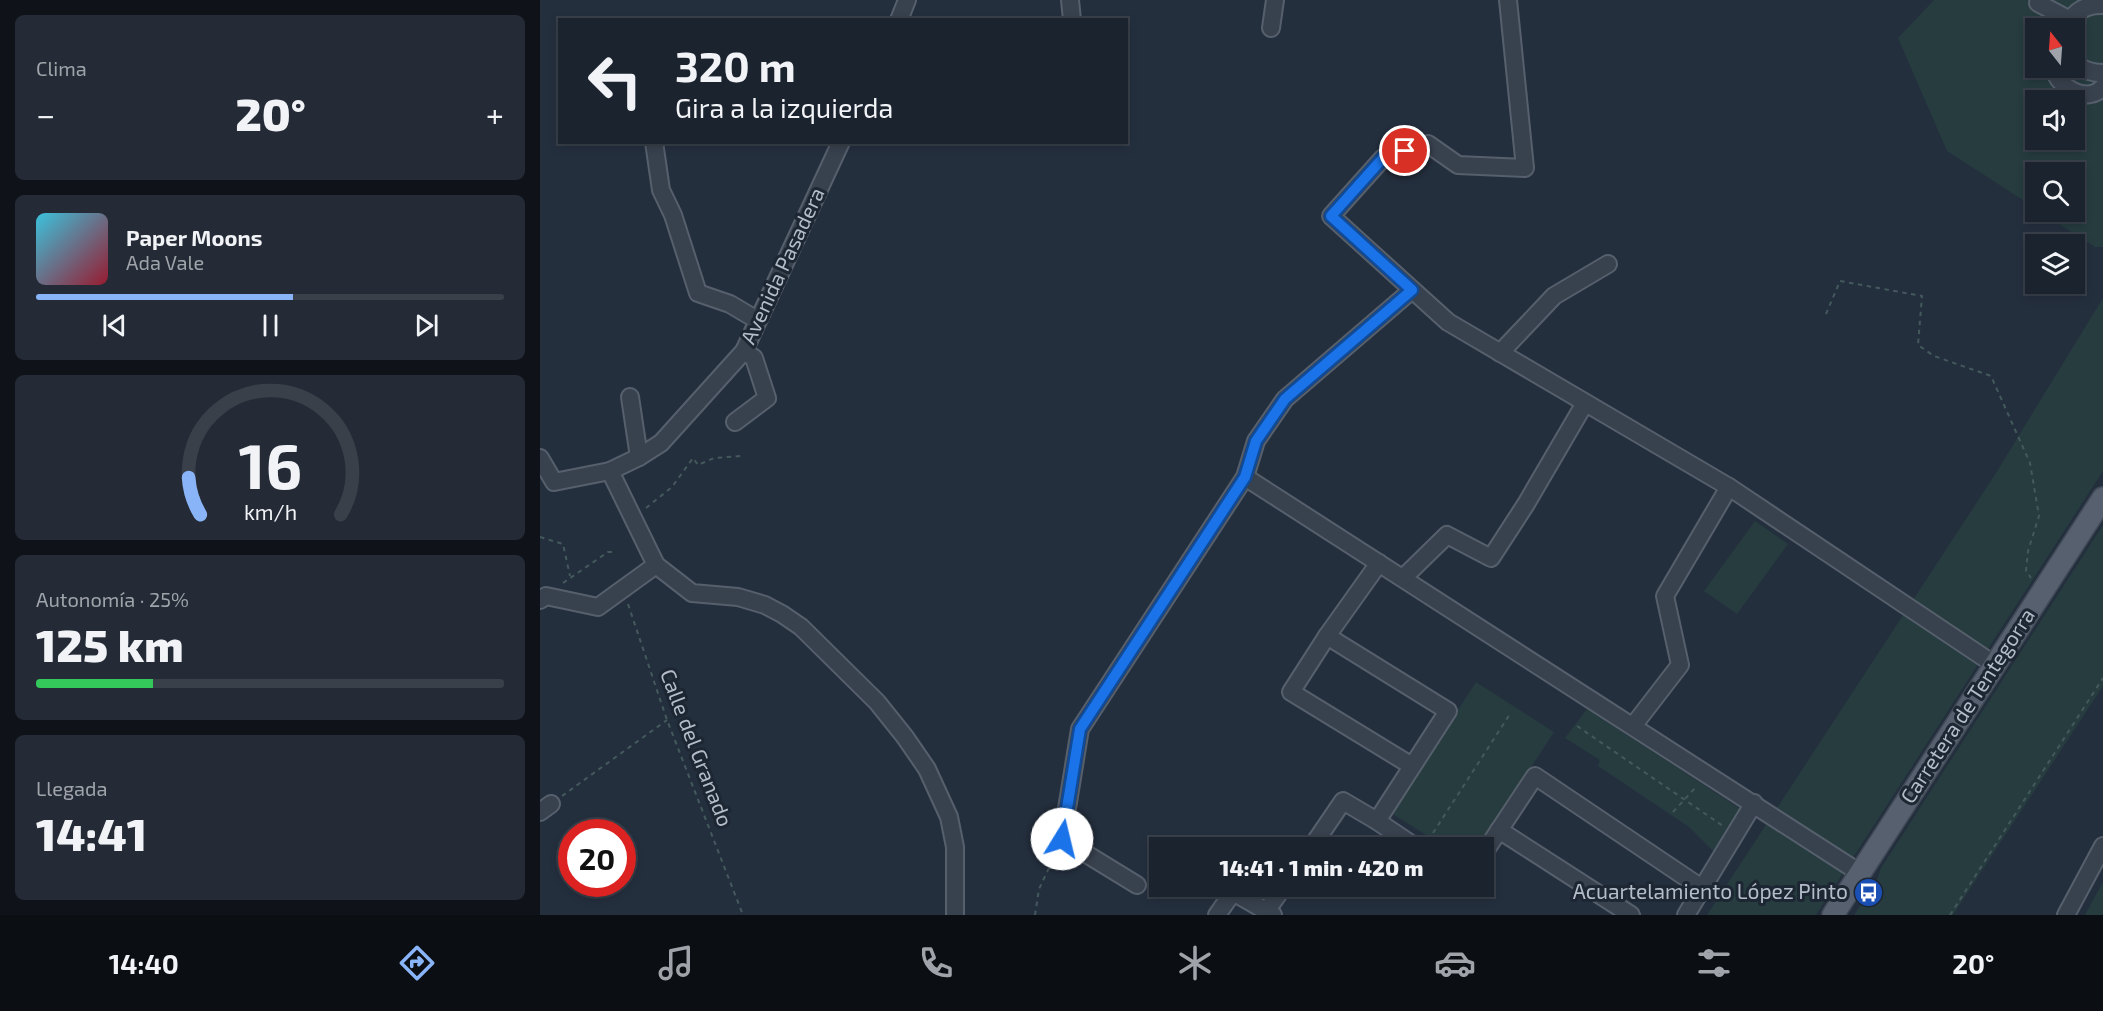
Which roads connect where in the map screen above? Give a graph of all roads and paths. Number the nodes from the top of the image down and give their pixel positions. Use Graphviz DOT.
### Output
graph roads {
  1 [pos="907,0"];
  2 [pos="1070,0"];
  3 [pos="1275,0"];
  4 [pos="1508,0"];
  5 [pos="2038,3"];
  6 [pos="2093,3"];
  7 [pos="900,18"];
  8 [pos="1072,18"];
  9 [pos="2059,18"];
  10 [pos="2073,18"];
  11 [pos="1271,28"];
  12 [pos="2085,70"];
  13 [pos="2103,73"];
  14 [pos="2057,78"];
  15 [pos="2103,87"];
  16 [pos="654,144"];
  17 [pos="840,144"];
  18 [pos="1608,264"];
  19 [pos="1412,290"];
  20 [pos="1826,314"];
  21 [pos="757,320"];
  22 [pos="744,351"];
  23 [pos="1500,353"];
  24 [pos="630,398"];
  25 [pos="1585,403"];
  26 [pos="735,422"];
  27 [pos="741,456"];
  28 [pos="639,457"];
  29 [pos="540,458"];
  30 [pos="610,471"];
  31 [pos="1245,477"];
  32 [pos="547,483"];
  33 [pos="1729,487"];
  34 [pos="2103,498"];
  35 [pos="646,508"];
  36 [pos="540,537"];
  37 [pos="615,552"];
  38 [pos="1379,563"];
  39 [pos="656,565"];
  40 [pos="571,577"];
  41 [pos="1403,578"];
  42 [pos="2045,588"];
  43 [pos="623,590"];
  44 [pos="543,598"];
  45 [pos="1327,636"];
  46 [pos="1995,664"];
  47 [pos="2103,678"];
  48 [pos="1510,714"];
  49 [pos="667,720"];
  50 [pos="1577,726"];
  51 [pos="1633,726"];
  52 [pos="1412,766"];
  53 [pos="1708,773"];
  54 [pos="1684,799"];
  55 [pos="1754,803"];
  56 [pos="546,808"];
  57 [pos="1673,812"];
  58 [pos="1377,821"];
  59 [pos="1499,830"];
  60 [pos="1433,833"];
  61 [pos="1736,834"];
  62 [pos="1318,837"];
  63 [pos="1401,837"];
  64 [pos="1494,838"];
  65 [pos="1062,839"];
  66 [pos="2103,846"];
  67 [pos="1860,873"];
  68 [pos="1137,885"];
  69 [pos="1703,888"];
  70 [pos="1278,897"];
  71 [pos="1270,913"];
  72 [pos="743,915"];
  73 [pos="955,915"];
  74 [pos="1035,915"];
  75 [pos="1216,915"];
  76 [pos="1631,915"];
  77 [pos="1686,915"];
  78 [pos="1833,915"];
  79 [pos="1950,915"];
  80 [pos="2066,915"];
  1 -- 7 [label="street"];
  2 -- 8 [label="street"];
  3 -- 11 [label="street"];
  4 -- 19 [label="street"];
  5 -- 9 [label="street"];
  6 -- 10 [label="street"];
  12 -- 13 [label="street"];
  14 -- 15 [label="street"];
  16 -- 21 [label="street"];
  17 -- 21 [label="street, Avenida Pasadera"];
  18 -- 23 [label="street"];
  19 -- 23 [label="street"];
  19 -- 31 [label="street"];
  20 -- 42 [label="path"];
  21 -- 22 [label="street, Avenida Pasadera"];
  22 -- 26 [label="street"];
  22 -- 28 [label="street, Avenida Pasadera"];
  23 -- 25 [label="street"];
  24 -- 28 [label="street"];
  25 -- 33 [label="street"];
  25 -- 41 [label="street"];
  27 -- 35 [label="path"];
  28 -- 30 [label="street, Avenida Pasadera"];
  29 -- 32 [label="street"];
  30 -- 32 [label="street, Avenida Pasadera"];
  30 -- 39 [label="street"];
  31 -- 38 [label="street"];
  31 -- 65 [label="street"];
  33 -- 46 [label="street"];
  33 -- 51 [label="street"];
  34 -- 42 [label="main road, Carretera de Tentegorra"];
  36 -- 40 [label="path"];
  37 -- 40 [label="path"];
  38 -- 41 [label="street"];
  38 -- 45 [label="street"];
  39 -- 43 [label="street"];
  39 -- 73 [label="street"];
  40 -- 44 [label="path"];
  41 -- 51 [label="street"];
  42 -- 46 [label="main road, Carretera de Tentegorra"];
  43 -- 44 [label="street"];
  43 -- 49 [label="path, Calle del Granado"];
  45 -- 52 [label="street"];
  45 -- 52 [label="street"];
  46 -- 67 [label="main road, Carretera de Tentegorra"];
  47 -- 79 [label="path"];
  48 -- 60 [label="path"];
  49 -- 56 [label="path"];
  49 -- 72 [label="path, Calle del Granado"];
  50 -- 54 [label="path"];
  51 -- 53 [label="street"];
  52 -- 58 [label="street"];
  53 -- 54 [label="path"];
  53 -- 55 [label="street"];
  54 -- 57 [label="path"];
  54 -- 61 [label="path"];
  55 -- 61 [label="street"];
  55 -- 67 [label="street"];
  58 -- 62 [label="street"];
  58 -- 63 [label="street"];
  59 -- 64 [label="street"];
  59 -- 69 [label="street"];
  59 -- 76 [label="street"];
  61 -- 69 [label="street"];
  65 -- 68 [label="street"];
  65 -- 74 [label="path"];
  66 -- 80 [label="street"];
  67 -- 78 [label="main road, Carretera de Tentegorra"];
  69 -- 77 [label="street"];
  70 -- 71 [label="street"];
  71 -- 75 [label="street"];
}
